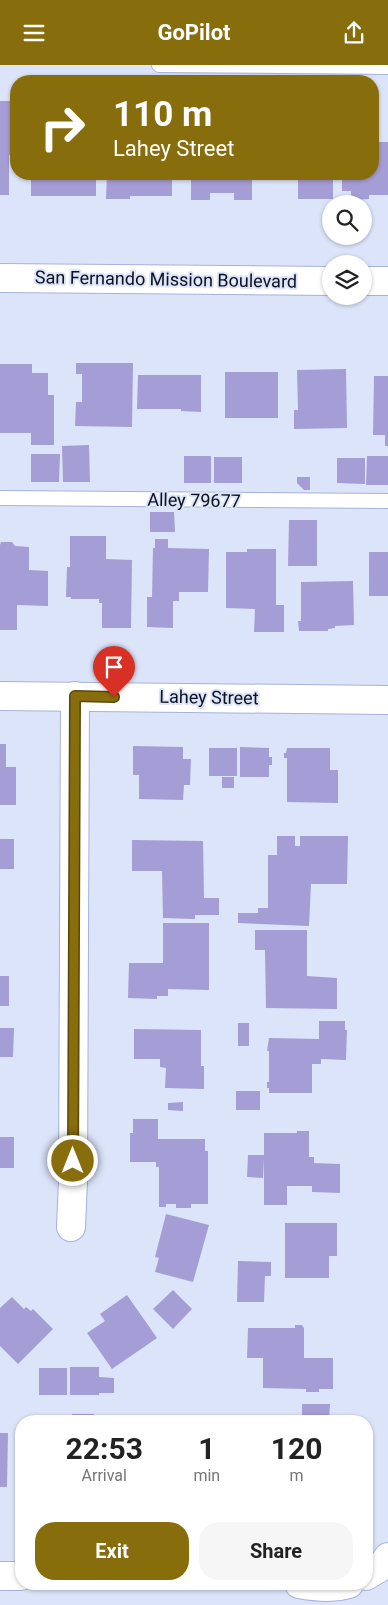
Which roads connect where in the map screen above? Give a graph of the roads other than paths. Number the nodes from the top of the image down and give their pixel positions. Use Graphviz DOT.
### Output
graph roads {
  1 [pos="159,65"];
  2 [pos="388,67"];
  3 [pos="0,278"];
  4 [pos="322,281"];
  5 [pos="372,281"];
  6 [pos="388,281"];
  7 [pos="0,498"];
  8 [pos="388,501"];
  9 [pos="0,695"];
  10 [pos="75,696"];
  11 [pos="388,700"];
  12 [pos="72,1227"];
  13 [pos="0,1576"];
  14 [pos="15,1576"];
  1 -- 2 [label="lane"];
  3 -- 4 [label="street, San Fernando Mission Boulevard"];
  5 -- 6 [label="street"];
  7 -- 8 [label="lane, Alley 79677"];
  9 -- 10 [label="street, Lahey Street"];
  10 -- 11 [label="street, Lahey Street"];
  10 -- 12 [label="street"];
  13 -- 14 [label="street"];
}
